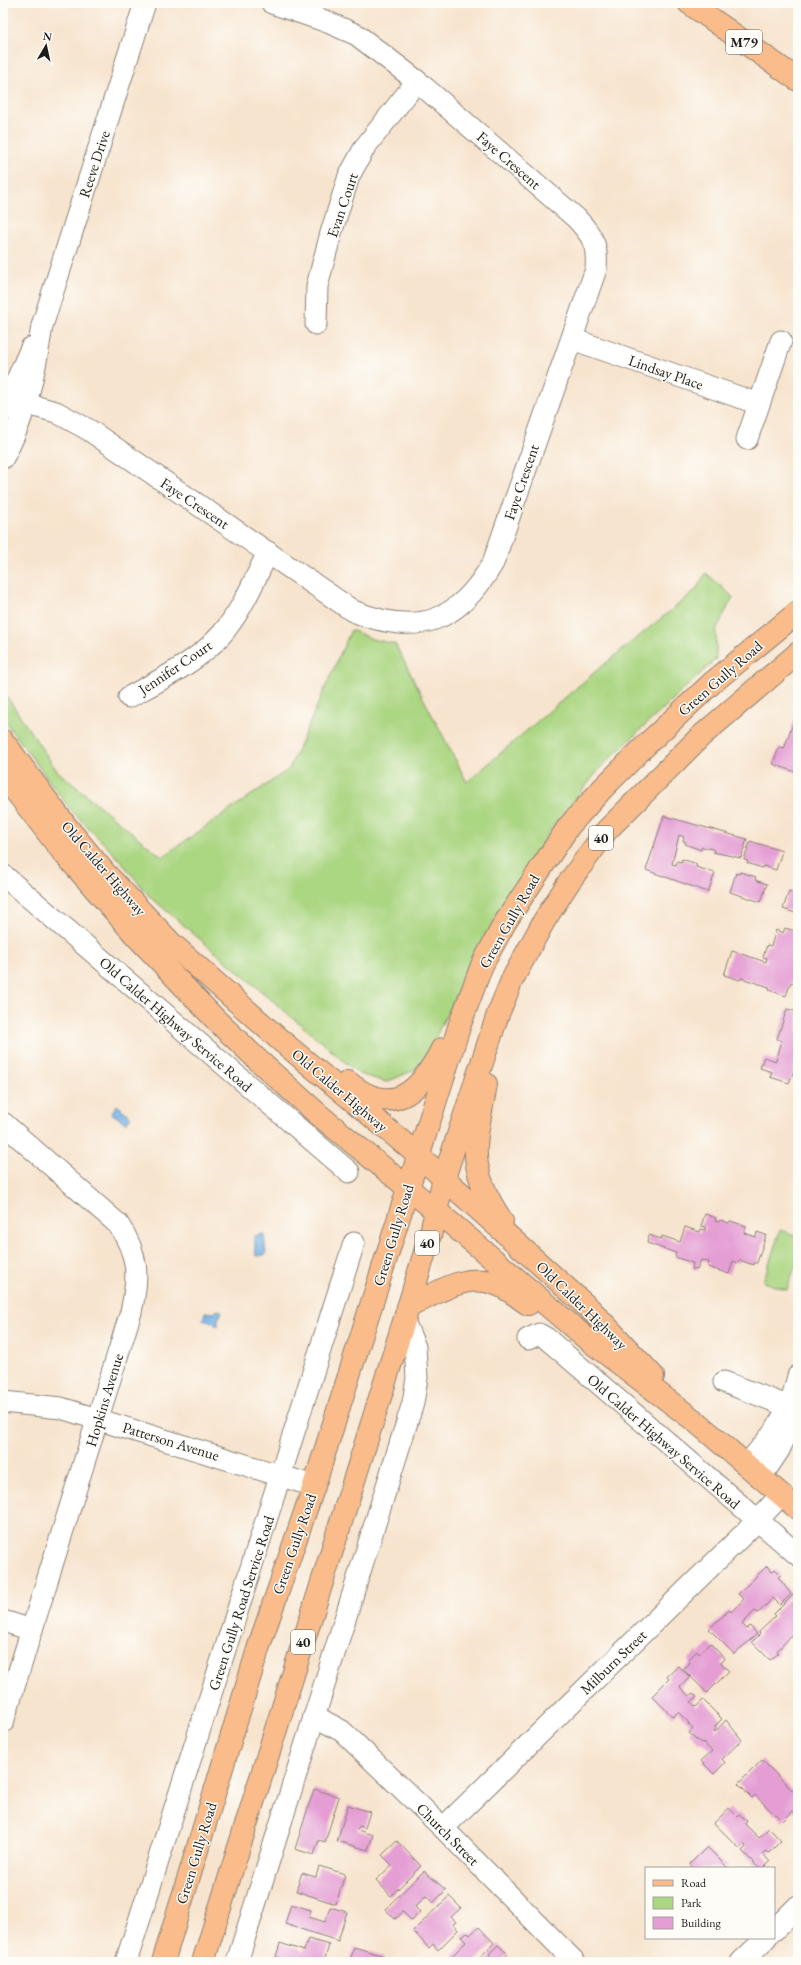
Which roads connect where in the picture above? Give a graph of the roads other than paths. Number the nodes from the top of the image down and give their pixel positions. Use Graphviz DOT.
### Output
graph roads {
  1 [pos="145,3"];
  2 [pos="272,3"];
  3 [pos="689,3"];
  4 [pos="798,80"];
  5 [pos="417,82"];
  6 [pos="316,324"];
  7 [pos="572,339"];
  8 [pos="781,340"];
  9 [pos="13,403"];
  10 [pos="759,404"];
  11 [pos="747,439"];
  12 [pos="3,458"];
  13 [pos="268,552"];
  14 [pos="798,612"];
  15 [pos="798,653"];
  16 [pos="129,697"];
  17 [pos="3,741"];
  18 [pos="3,775"];
  19 [pos="3,876"];
  20 [pos="172,944"];
  21 [pos="472,993"];
  22 [pos="498,1014"];
  23 [pos="3,1123"];
  24 [pos="418,1155"];
  25 [pos="349,1172"];
  26 [pos="444,1178"];
  27 [pos="408,1187"];
  28 [pos="436,1211"];
  29 [pos="514,1241"];
  30 [pos="354,1243"];
  31 [pos="406,1314"];
  32 [pos="528,1339"];
  33 [pos="587,1339"];
  34 [pos="798,1376"];
  35 [pos="724,1382"];
  36 [pos="3,1402"];
  37 [pos="790,1407"];
  38 [pos="98,1418"];
  39 [pos="695,1421"];
  40 [pos="754,1471"];
  41 [pos="282,1476"];
  42 [pos="314,1486"];
  43 [pos="781,1495"];
  44 [pos="798,1509"];
  45 [pos="758,1521"];
  46 [pos="798,1555"];
  47 [pos="3,1621"];
  48 [pos="32,1630"];
  49 [pos="314,1716"];
  50 [pos="3,1722"];
  51 [pos="443,1828"];
  52 [pos="798,1906"];
  53 [pos="775,1929"];
  54 [pos="765,1939"];
  55 [pos="126,1962"];
  56 [pos="163,1962"];
  57 [pos="203,1962"];
  58 [pos="237,1962"];
  59 [pos="575,1962"];
  60 [pos="741,1962"];
  1 -- 9 [label="street, Reeve Drive"];
  2 -- 5 [label="street, Faye Crescent"];
  3 -- 4 [label="main road, M79"];
  5 -- 6 [label="street, Evan Court"];
  5 -- 7 [label="street, Faye Crescent"];
  7 -- 10 [label="street, Lindsay Place"];
  7 -- 13 [label="street, Faye Crescent"];
  8 -- 10 [label="street"];
  9 -- 12 [label="street, Reeve Drive"];
  9 -- 13 [label="street, Faye Crescent"];
  10 -- 11 [label="street"];
  13 -- 16 [label="street, Jennifer Court"];
  14 -- 21 [label="main road, Green Gully Road / 40"];
  15 -- 22 [label="main road, Green Gully Road / 40"];
  17 -- 20 [label="main road, Old Calder Highway"];
  18 -- 27 [label="main road, Old Calder Highway"];
  19 -- 25 [label="street, Old Calder Highway Service Road"];
  20 -- 21 [label="main road"];
  20 -- 24 [label="main road, Old Calder Highway"];
  21 -- 24 [label="main road, Green Gully Road / 40"];
  22 -- 26 [label="main road, Green Gully Road / 40"];
  22 -- 29 [label="main road"];
  23 -- 38 [label="street, Hopkins Avenue"];
  24 -- 26 [label="main road, Old Calder Highway"];
  24 -- 27 [label="main road, Green Gully Road / 40"];
  26 -- 28 [label="main road, Green Gully Road / 40"];
  26 -- 29 [label="main road, Old Calder Highway"];
  27 -- 28 [label="main road, Old Calder Highway"];
  27 -- 42 [label="main road, Green Gully Road / 40"];
  28 -- 31 [label="main road, Green Gully Road / 40"];
  28 -- 33 [label="main road, Old Calder Highway"];
  29 -- 39 [label="main road, Old Calder Highway"];
  30 -- 41 [label="street, Green Gully Road Service Road"];
  31 -- 33 [label="main road"];
  31 -- 49 [label="street"];
  31 -- 57 [label="main road, Green Gully Road / 40"];
  32 -- 45 [label="street, Old Calder Highway Service Road"];
  33 -- 39 [label="main road, Old Calder Highway"];
  34 -- 37 [label="street"];
  35 -- 37 [label="street"];
  36 -- 38 [label="street, Patterson Avenue"];
  37 -- 40 [label="street"];
  38 -- 41 [label="street, Patterson Avenue"];
  38 -- 48 [label="street, Hopkins Avenue"];
  39 -- 40 [label="main road, Old Calder Highway"];
  40 -- 43 [label="main road, Old Calder Highway"];
  41 -- 42 [label="street, Patterson Avenue"];
  41 -- 55 [label="street, Green Gully Road Service Road"];
  42 -- 56 [label="main road, Green Gully Road / 40"];
  43 -- 44 [label="main road, Old Calder Highway"];
  43 -- 45 [label="street, Milburn Street"];
  45 -- 46 [label="street, Old Calder Highway Service Road"];
  45 -- 51 [label="street, Milburn Street"];
  47 -- 48 [label="street"];
  48 -- 50 [label="street, Hopkins Avenue"];
  49 -- 51 [label="street, Church Street"];
  49 -- 58 [label="street"];
  51 -- 59 [label="street, Church Street"];
  52 -- 53 [label="street"];
  54 -- 60 [label="street"];
}
